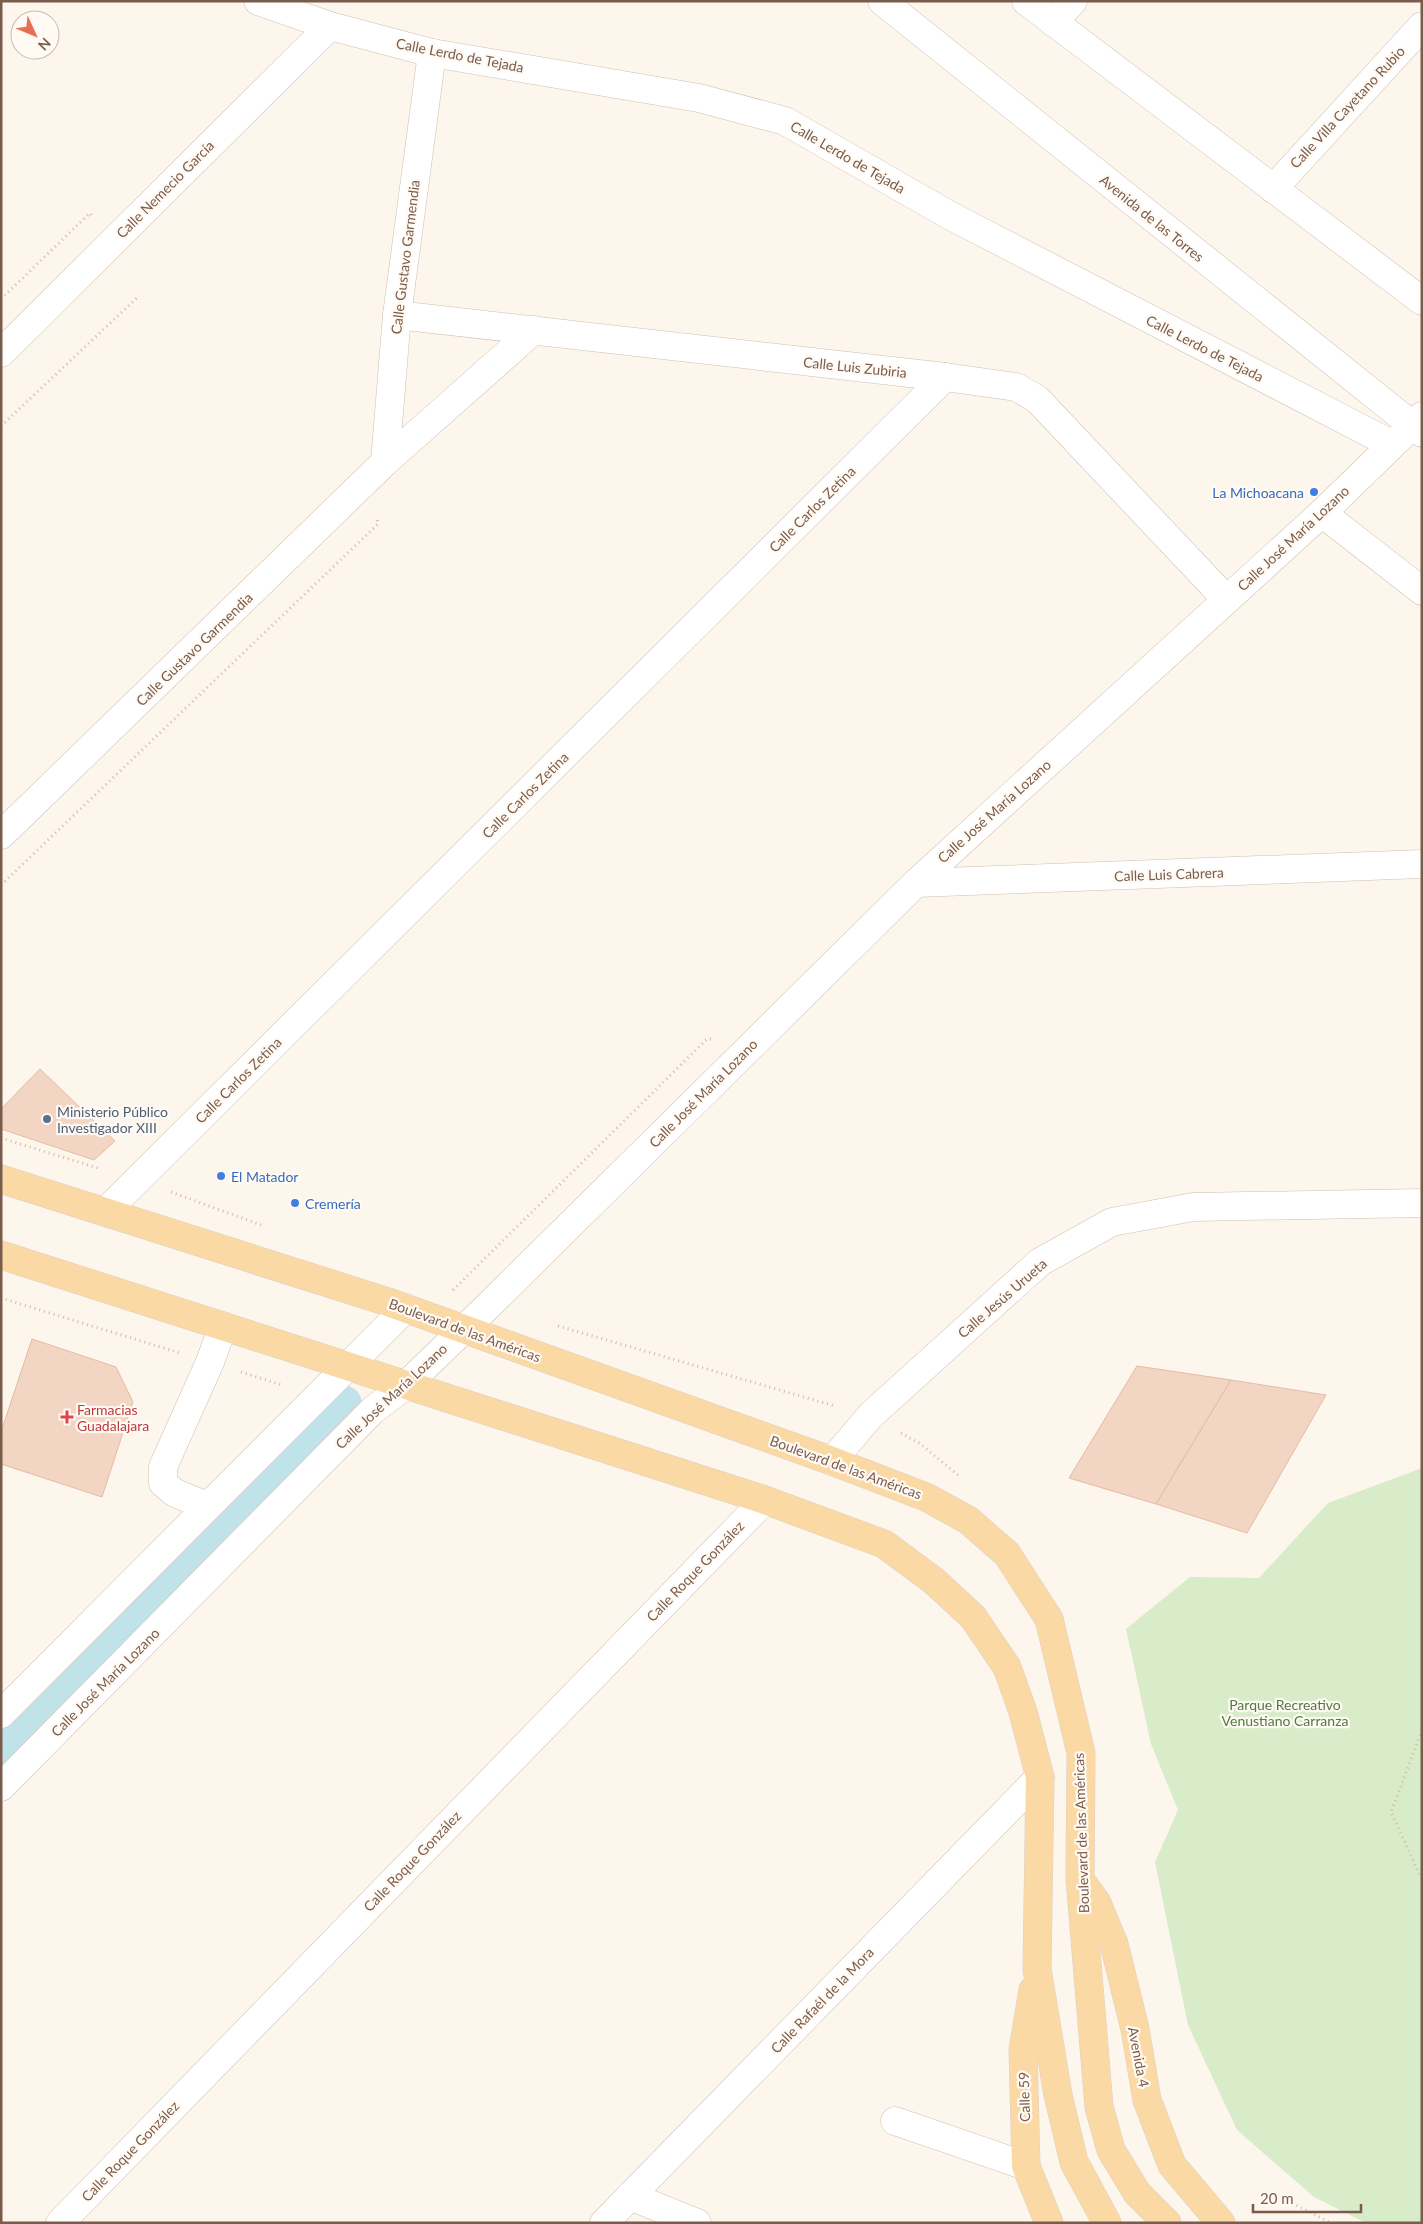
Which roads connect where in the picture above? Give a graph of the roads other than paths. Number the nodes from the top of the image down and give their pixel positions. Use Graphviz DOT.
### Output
graph roads {
  1 [pos="258,1"];
  2 [pos="882,1"];
  3 [pos="1026,1"];
  4 [pos="1073,1"];
  5 [pos="1053,22"];
  6 [pos="330,26"];
  7 [pos="1422,26"];
  8 [pos="432,53"];
  9 [pos="1272,189"];
  10 [pos="1422,301"];
  11 [pos="397,315"];
  12 [pos="534,330"];
  13 [pos="1,353"];
  14 [pos="945,377"];
  15 [pos="1418,425"];
  16 [pos="1391,444"];
  17 [pos="378,469"];
  18 [pos="1322,513"];
  19 [pos="1422,591"];
  20 [pos="1226,599"];
  21 [pos="1,835"];
  22 [pos="1422,864"];
  23 [pos="916,883"];
  24 [pos="1,1179"];
  25 [pos="1422,1203"];
  26 [pos="105,1212"];
  27 [pos="1,1255"];
  28 [pos="406,1308"];
  29 [pos="223,1326"];
  30 [pos="462,1328"];
  31 [pos="348,1365"];
  32 [pos="406,1384"];
  33 [pos="832,1461"];
  34 [pos="765,1500"];
  35 [pos="207,1506"];
  36 [pos="1,1714"];
  37 [pos="1040,1777"];
  38 [pos="1,1787"];
  39 [pos="1080,1879"];
  40 [pos="1037,1969"];
  41 [pos="895,2121"];
  42 [pos="1026,2166"];
  43 [pos="630,2196"];
  44 [pos="60,2223"];
  45 [pos="604,2223"];
  46 [pos="697,2223"];
  47 [pos="1048,2223"];
  48 [pos="1107,2223"];
  49 [pos="1167,2223"];
  50 [pos="1221,2223"];
  1 -- 6 [label="street, Calle Lerdo de Tejada"];
  2 -- 15 [label="street, Avenida de las Torres"];
  3 -- 5 [label="street"];
  4 -- 5 [label="street"];
  5 -- 9 [label="street"];
  6 -- 8 [label="street, Calle Lerdo de Tejada"];
  6 -- 13 [label="street, Calle Nemecio García"];
  7 -- 9 [label="street, Calle Villa Cayetano Rubio"];
  8 -- 11 [label="street, Calle Gustavo Garmendia"];
  8 -- 16 [label="street, Calle Lerdo de Tejada"];
  9 -- 10 [label="street"];
  11 -- 12 [label="street, Calle Luis Zubiria"];
  11 -- 17 [label="street, Calle Gustavo Garmendia"];
  12 -- 14 [label="street, Calle Luis Zubiria"];
  12 -- 17 [label="street, Calle Gustavo Garmendia"];
  14 -- 20 [label="street, Calle Luis Zubiria"];
  14 -- 26 [label="street, Calle Carlos Zetina"];
  15 -- 16 [label="street, Calle José María Lozano"];
  16 -- 18 [label="street, Calle José María Lozano"];
  17 -- 21 [label="street, Calle Gustavo Garmendia"];
  18 -- 19 [label="street"];
  18 -- 20 [label="street, Calle José María Lozano"];
  20 -- 23 [label="street, Calle José María Lozano"];
  22 -- 23 [label="street, Calle Luis Cabrera"];
  23 -- 30 [label="street, Calle José María Lozano"];
  24 -- 26 [label="main road, Boulevard de las Américas"];
  25 -- 33 [label="street, Calle Jesús Urueta"];
  26 -- 28 [label="main road, Boulevard de las Américas"];
  27 -- 29 [label="main road"];
  28 -- 30 [label="main road, Boulevard de las Américas"];
  28 -- 31 [label="street"];
  29 -- 31 [label="main road"];
  29 -- 35 [label="street"];
  30 -- 32 [label="street, Calle José María Lozano"];
  30 -- 33 [label="main road, Boulevard de las Américas"];
  31 -- 32 [label="main road"];
  31 -- 35 [label="street"];
  32 -- 34 [label="main road"];
  32 -- 38 [label="street, Calle José María Lozano"];
  33 -- 39 [label="main road, Boulevard de las Américas"];
  34 -- 37 [label="main road"];
  34 -- 44 [label="street, Calle Roque González"];
  35 -- 36 [label="street"];
  37 -- 40 [label="main road"];
  37 -- 43 [label="street, Calle Rafaél de la Mora"];
  39 -- 49 [label="main road, Boulevard de las Américas"];
  39 -- 50 [label="main road, Avenida 4"];
  40 -- 42 [label="main road, Calle 59"];
  40 -- 48 [label="main road"];
  41 -- 42 [label="street"];
  42 -- 47 [label="main road, Calle 59"];
  43 -- 45 [label="street, Calle Rafaél de la Mora"];
  43 -- 46 [label="street"];
}
